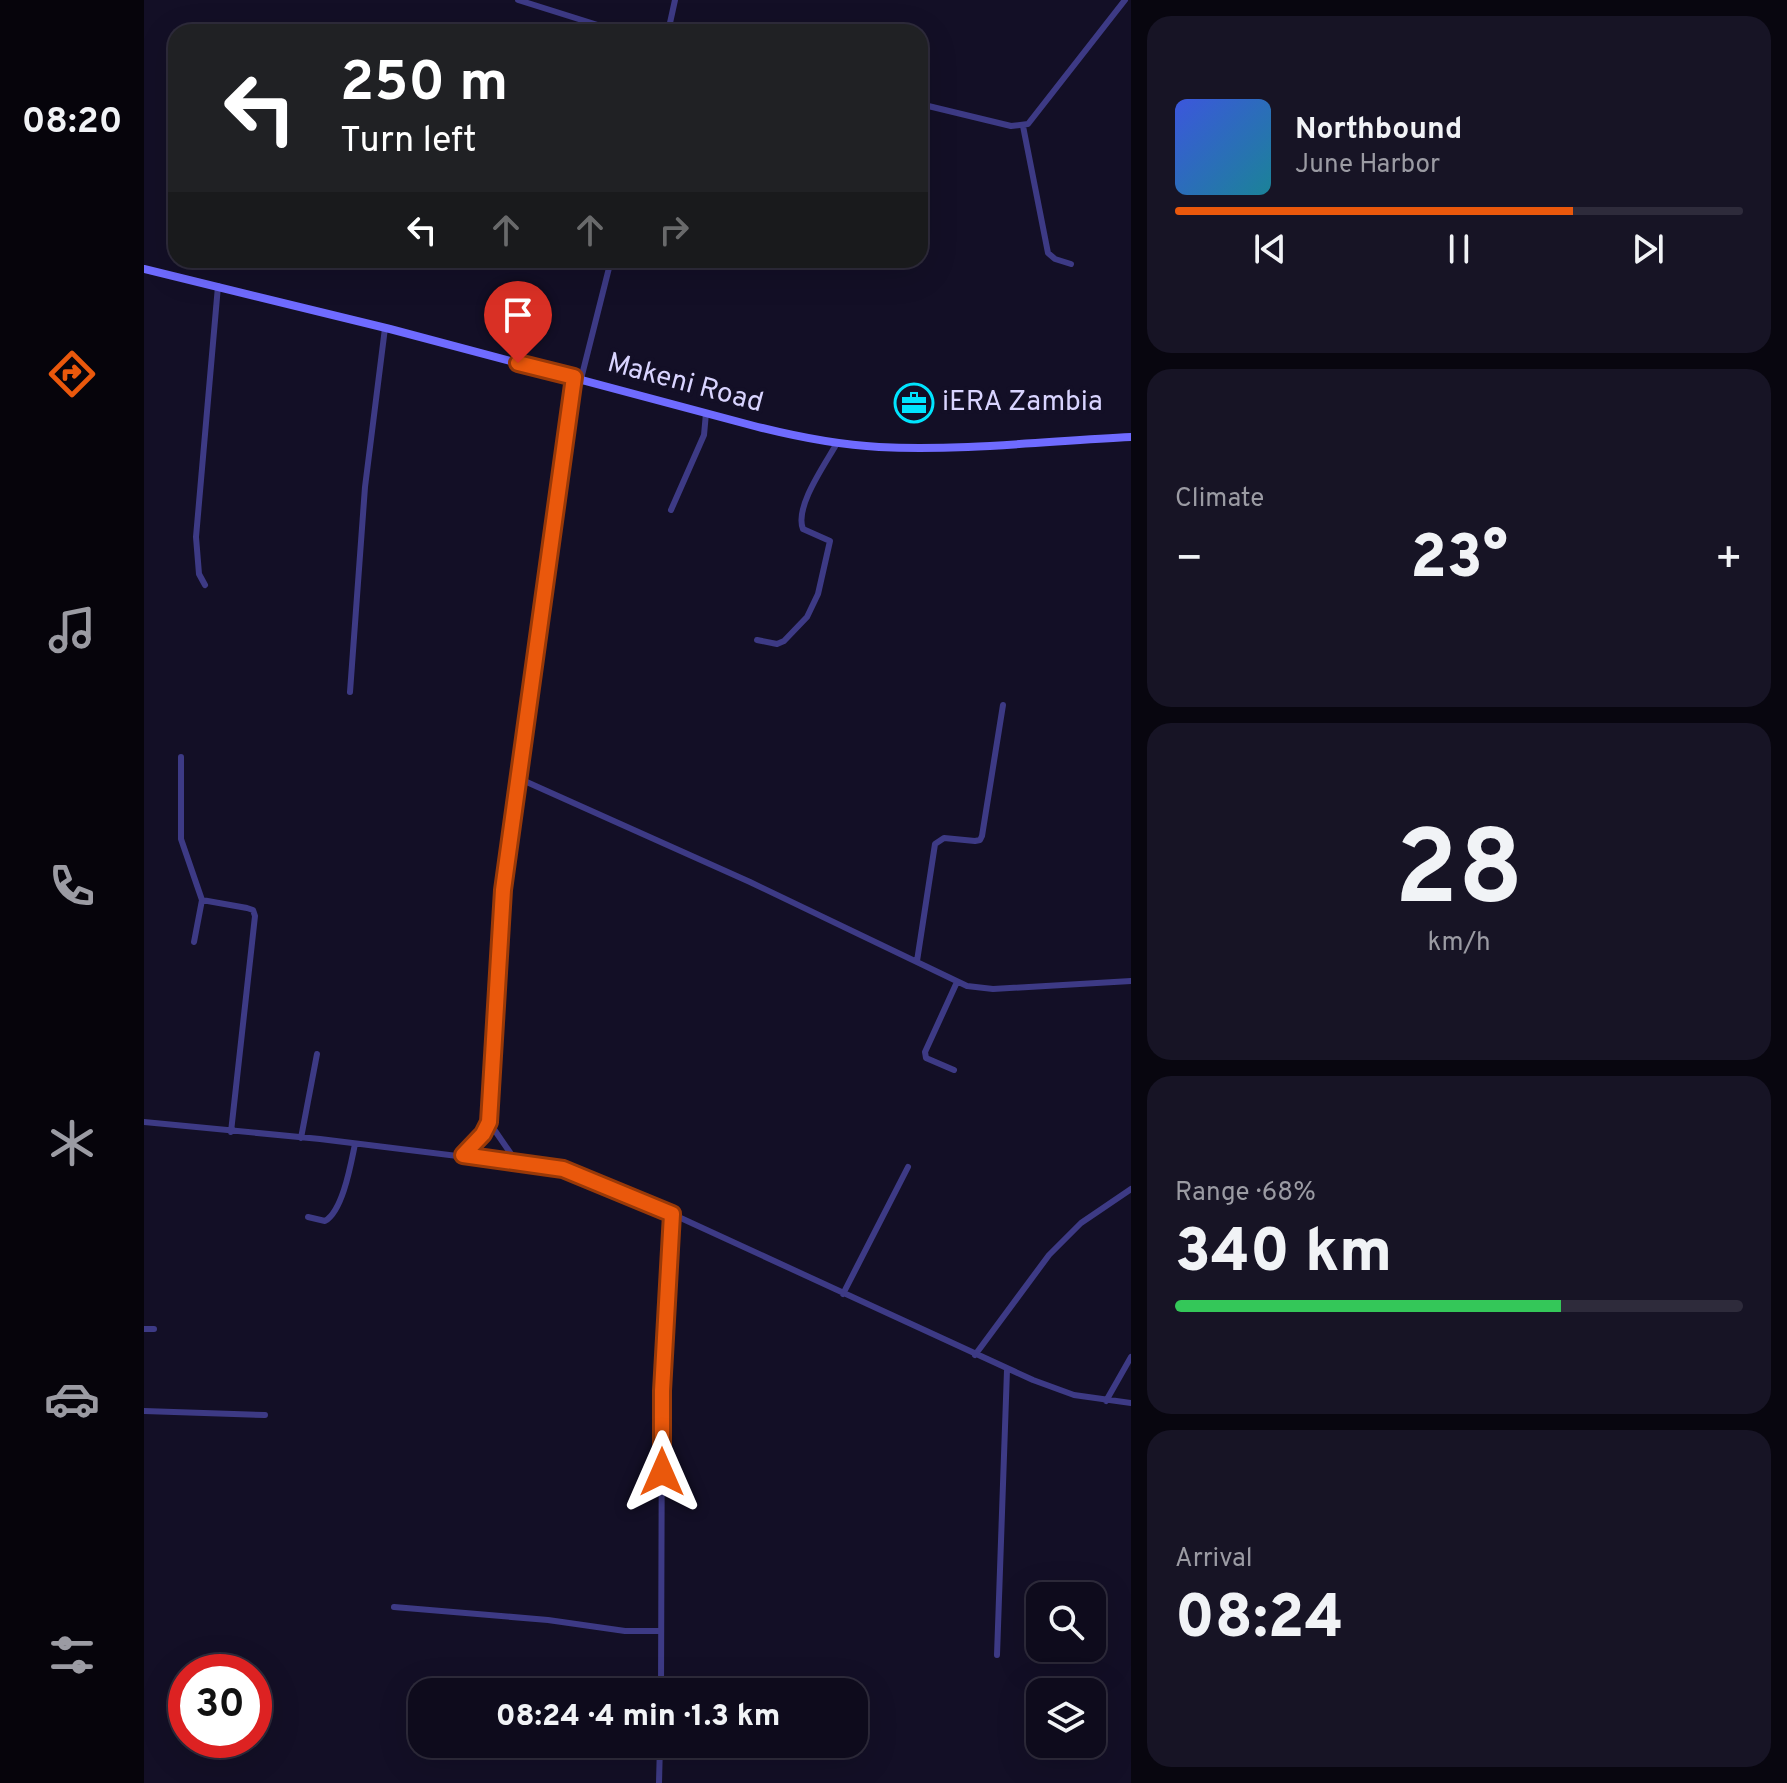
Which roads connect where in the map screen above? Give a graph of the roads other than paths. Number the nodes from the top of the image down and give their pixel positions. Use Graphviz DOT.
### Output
graph roads {
  1 [pos="518,0"];
  2 [pos="675,0"];
  3 [pos="1125,0"];
  4 [pos="594,24"];
  5 [pos="670,24"];
  6 [pos="928,106"];
  7 [pos="1023,126"];
  8 [pos="1071,264"];
  9 [pos="609,268"];
  10 [pos="144,269"];
  11 [pos="218,286"];
  12 [pos="385,328"];
  13 [pos="577,378"];
  14 [pos="706,413"];
  15 [pos="1131,437"];
  16 [pos="837,443"];
  17 [pos="671,510"];
  18 [pos="205,585"];
  19 [pos="757,640"];
  20 [pos="350,692"];
  21 [pos="1003,705"];
  22 [pos="181,757"];
  23 [pos="520,779"];
  24 [pos="202,900"];
  25 [pos="194,942"];
  26 [pos="917,961"];
  27 [pos="1131,981"];
  28 [pos="957,982"];
  29 [pos="317,1054"];
  30 [pos="954,1070"];
  31 [pos="144,1122"];
  32 [pos="489,1122"];
  33 [pos="231,1132"];
  34 [pos="301,1138"];
  35 [pos="355,1144"];
  36 [pos="463,1155"];
  37 [pos="518,1164"];
  38 [pos="908,1167"];
  39 [pos="1131,1189"];
  40 [pos="672,1214"];
  41 [pos="308,1217"];
  42 [pos="843,1294"];
  43 [pos="144,1329"];
  44 [pos="154,1329"];
  45 [pos="975,1355"];
  46 [pos="1131,1357"];
  47 [pos="1007,1370"];
  48 [pos="1106,1401"];
  49 [pos="1131,1403"];
  50 [pos="144,1411"];
  51 [pos="265,1415"];
  52 [pos="394,1607"];
  53 [pos="661,1631"];
  54 [pos="997,1655"];
  55 [pos="661,1678"];
  56 [pos="660,1758"];
  57 [pos="659,1783"];
  1 -- 4 [label="street"];
  2 -- 5 [label="street"];
  3 -- 7 [label="street"];
  6 -- 7 [label="street"];
  7 -- 8 [label="street"];
  9 -- 13 [label="street"];
  10 -- 11 [label="main road, Makeni Road"];
  11 -- 12 [label="main road, Makeni Road"];
  11 -- 18 [label="street"];
  12 -- 13 [label="main road, Makeni Road"];
  12 -- 20 [label="street"];
  13 -- 14 [label="main road, Makeni Road"];
  13 -- 23 [label="street"];
  14 -- 16 [label="main road, Makeni Road"];
  14 -- 17 [label="street"];
  15 -- 16 [label="main road, Makeni Road"];
  16 -- 19 [label="street"];
  21 -- 26 [label="street"];
  22 -- 24 [label="street"];
  23 -- 26 [label="street"];
  23 -- 32 [label="street"];
  24 -- 25 [label="street"];
  24 -- 33 [label="street"];
  26 -- 28 [label="street"];
  27 -- 28 [label="street"];
  28 -- 30 [label="street"];
  29 -- 34 [label="street"];
  31 -- 33 [label="street"];
  32 -- 36 [label="street"];
  32 -- 37 [label="street"];
  33 -- 34 [label="street"];
  34 -- 35 [label="street"];
  35 -- 36 [label="street"];
  35 -- 41 [label="street"];
  36 -- 37 [label="street"];
  37 -- 40 [label="street"];
  38 -- 42 [label="street"];
  39 -- 45 [label="street"];
  40 -- 42 [label="street"];
  40 -- 53 [label="street"];
  42 -- 45 [label="street"];
  43 -- 44 [label="street"];
  45 -- 47 [label="street"];
  46 -- 48 [label="street"];
  47 -- 48 [label="street"];
  47 -- 54 [label="street"];
  48 -- 49 [label="street"];
  50 -- 51 [label="street"];
  52 -- 53 [label="street"];
  53 -- 55 [label="street"];
  56 -- 57 [label="street"];
}
